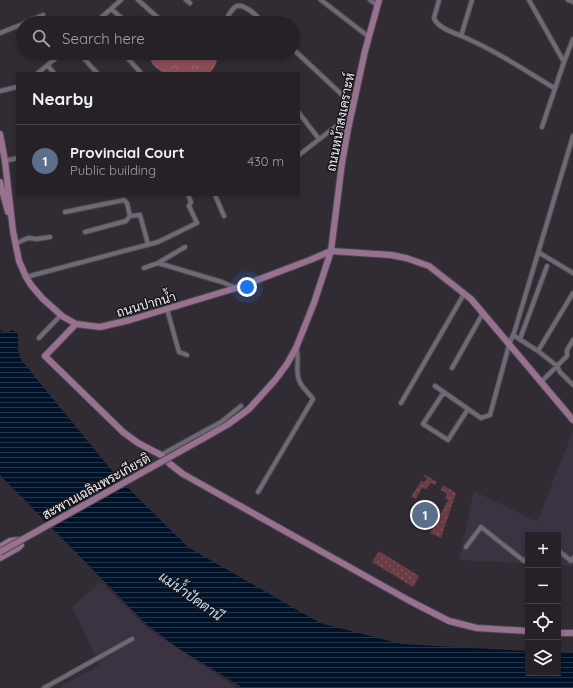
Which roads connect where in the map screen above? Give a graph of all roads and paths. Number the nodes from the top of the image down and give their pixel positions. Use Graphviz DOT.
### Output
graph roads {
  1 [pos="122,0"];
  2 [pos="138,0"];
  3 [pos="321,0"];
  4 [pos="370,0"];
  5 [pos="439,0"];
  6 [pos="472,0"];
  7 [pos="568,0"];
  8 [pos="531,1"];
  9 [pos="573,2"];
  10 [pos="378,3"];
  11 [pos="111,9"];
  12 [pos="103,16"];
  13 [pos="120,16"];
  14 [pos="156,16"];
  15 [pos="229,16"];
  16 [pos="257,16"];
  17 [pos="16,26"];
  18 [pos="0,33"];
  19 [pos="461,36"];
  20 [pos="369,37"];
  21 [pos="573,39"];
  22 [pos="300,56"];
  23 [pos="54,60"];
  24 [pos="85,60"];
  25 [pos="129,60"];
  26 [pos="564,62"];
  27 [pos="48,66"];
  28 [pos="39,72"];
  29 [pos="53,72"];
  30 [pos="96,72"];
  31 [pos="140,72"];
  32 [pos="16,87"];
  33 [pos="554,88"];
  34 [pos="0,91"];
  35 [pos="353,105"];
  36 [pos="300,115"];
  37 [pos="542,127"];
  38 [pos="348,129"];
  39 [pos="0,134"];
  40 [pos="573,136"];
  41 [pos="319,139"];
  42 [pos="300,154"];
  43 [pos="16,158"];
  44 [pos="5,161"];
  45 [pos="0,182"];
  46 [pos="188,196"];
  47 [pos="215,196"];
  48 [pos="65,212"];
  49 [pos="130,216"];
  50 [pos="224,216"];
  51 [pos="13,231"];
  52 [pos="85,232"];
  53 [pos="50,236"];
  54 [pos="15,244"];
  55 [pos="148,244"];
  56 [pos="185,247"];
  57 [pos="331,251"];
  58 [pos="538,252"];
  59 [pos="158,263"];
  60 [pos="547,266"];
  61 [pos="144,268"];
  62 [pos="573,273"];
  63 [pos="26,277"];
  64 [pos="236,288"];
  65 [pos="573,293"];
  66 [pos="464,294"];
  67 [pos="167,309"];
  68 [pos="483,313"];
  69 [pos="61,315"];
  70 [pos="76,324"];
  71 [pos="513,335"];
  72 [pos="39,338"];
  73 [pos="520,339"];
  74 [pos="573,340"];
  75 [pos="509,344"];
  76 [pos="296,348"];
  77 [pos="538,350"];
  78 [pos="187,355"];
  79 [pos="567,356"];
  80 [pos="573,360"];
  81 [pos="557,366"];
  82 [pos="452,368"];
  83 [pos="541,382"];
  84 [pos="573,385"];
  85 [pos="435,386"];
  86 [pos="444,392"];
  87 [pos="401,403"];
  88 [pos="241,406"];
  89 [pos="468,409"];
  90 [pos="573,420"];
  91 [pos="161,454"];
  92 [pos="258,492"];
  93 [pos="0,547"];
  94 [pos="466,547"];
  95 [pos="0,552"];
  96 [pos="561,553"];
  97 [pos="0,558"];
  98 [pos="573,558"];
  99 [pos="525,560"];
  100 [pos="525,631"];
  101 [pos="561,633"];
  102 [pos="573,633"];
  103 [pos="132,639"];
  104 [pos="44,688"];
  1 -- 11 [label="street"];
  2 -- 14 [label="street"];
  3 -- 20 [label="street"];
  4 -- 10 [label="street"];
  5 -- 19 [label="street"];
  6 -- 19 [label="street"];
  7 -- 9 [label="street"];
  8 -- 26 [label="street"];
  10 -- 20 [label="street, ถนนหน้าสงเคราะห์"];
  11 -- 12 [label="street"];
  11 -- 13 [label="street"];
  15 -- 16 [label="street"];
  17 -- 18 [label="street"];
  19 -- 33 [label="street"];
  20 -- 35 [label="street, ถนนหน้าสงเคราะห์"];
  21 -- 26 [label="street"];
  22 -- 35 [label="street"];
  23 -- 27 [label="street"];
  24 -- 30 [label="street"];
  25 -- 31 [label="street"];
  26 -- 33 [label="street"];
  27 -- 28 [label="street"];
  27 -- 29 [label="street"];
  32 -- 34 [label="street"];
  33 -- 37 [label="street"];
  35 -- 38 [label="street, ถนนหน้าสงเคราะห์"];
  36 -- 41 [label="street"];
  38 -- 41 [label="street"];
  38 -- 57 [label="street, ถนนหน้าสงเคราะห์"];
  39 -- 44 [label="street, ถนนปากน้ำ"];
  40 -- 58 [label="street"];
  41 -- 42 [label="street"];
  43 -- 44 [label="street"];
  44 -- 51 [label="street, ถนนปากน้ำ"];
  45 -- 51 [label="street, ถนนปากน้ำ"];
  46 -- 55 [label="street"];
  47 -- 50 [label="street"];
  48 -- 49 [label="street"];
  49 -- 52 [label="street"];
  49 -- 55 [label="street"];
  51 -- 54 [label="street, ถนนปากน้ำ"];
  53 -- 54 [label="street"];
  54 -- 63 [label="street, ถนนปากน้ำ"];
  55 -- 63 [label="street"];
  56 -- 59 [label="street"];
  57 -- 64 [label="street, ถนนปากน้ำ"];
  57 -- 66 [label="street"];
  57 -- 76 [label="street, ถนนหน้าสงเคราะห์"];
  58 -- 62 [label="street"];
  58 -- 71 [label="street"];
  59 -- 61 [label="street"];
  59 -- 64 [label="street"];
  60 -- 73 [label="street"];
  63 -- 69 [label="street, ถนนปากน้ำ"];
  64 -- 67 [label="street, ถนนปากน้ำ"];
  65 -- 77 [label="street"];
  66 -- 68 [label="street"];
  66 -- 87 [label="street"];
  67 -- 70 [label="street, ถนนปากน้ำ"];
  67 -- 78 [label="street"];
  68 -- 75 [label="street"];
  68 -- 82 [label="street"];
  69 -- 70 [label="street, ถนนปากน้ำ"];
  69 -- 72 [label="street"];
  70 -- 91 [label="street"];
  71 -- 73 [label="street"];
  71 -- 75 [label="street"];
  73 -- 77 [label="street"];
  74 -- 79 [label="street"];
  75 -- 83 [label="street"];
  75 -- 89 [label="street"];
  76 -- 92 [label="street"];
  76 -- 95 [label="street, สะพานเฉลิมพระเกียรติ, bridge"];
  77 -- 81 [label="street"];
  79 -- 80 [label="street"];
  79 -- 81 [label="street"];
  81 -- 83 [label="street"];
  81 -- 84 [label="street"];
  83 -- 90 [label="street"];
  85 -- 86 [label="street"];
  86 -- 89 [label="street"];
  86 -- 89 [label="street"];
  88 -- 91 [label="street"];
  91 -- 100 [label="street"];
  93 -- 97 [label="street"];
  94 -- 99 [label="street"];
  96 -- 98 [label="street"];
  101 -- 102 [label="street"];
  103 -- 104 [label="street"];
}
